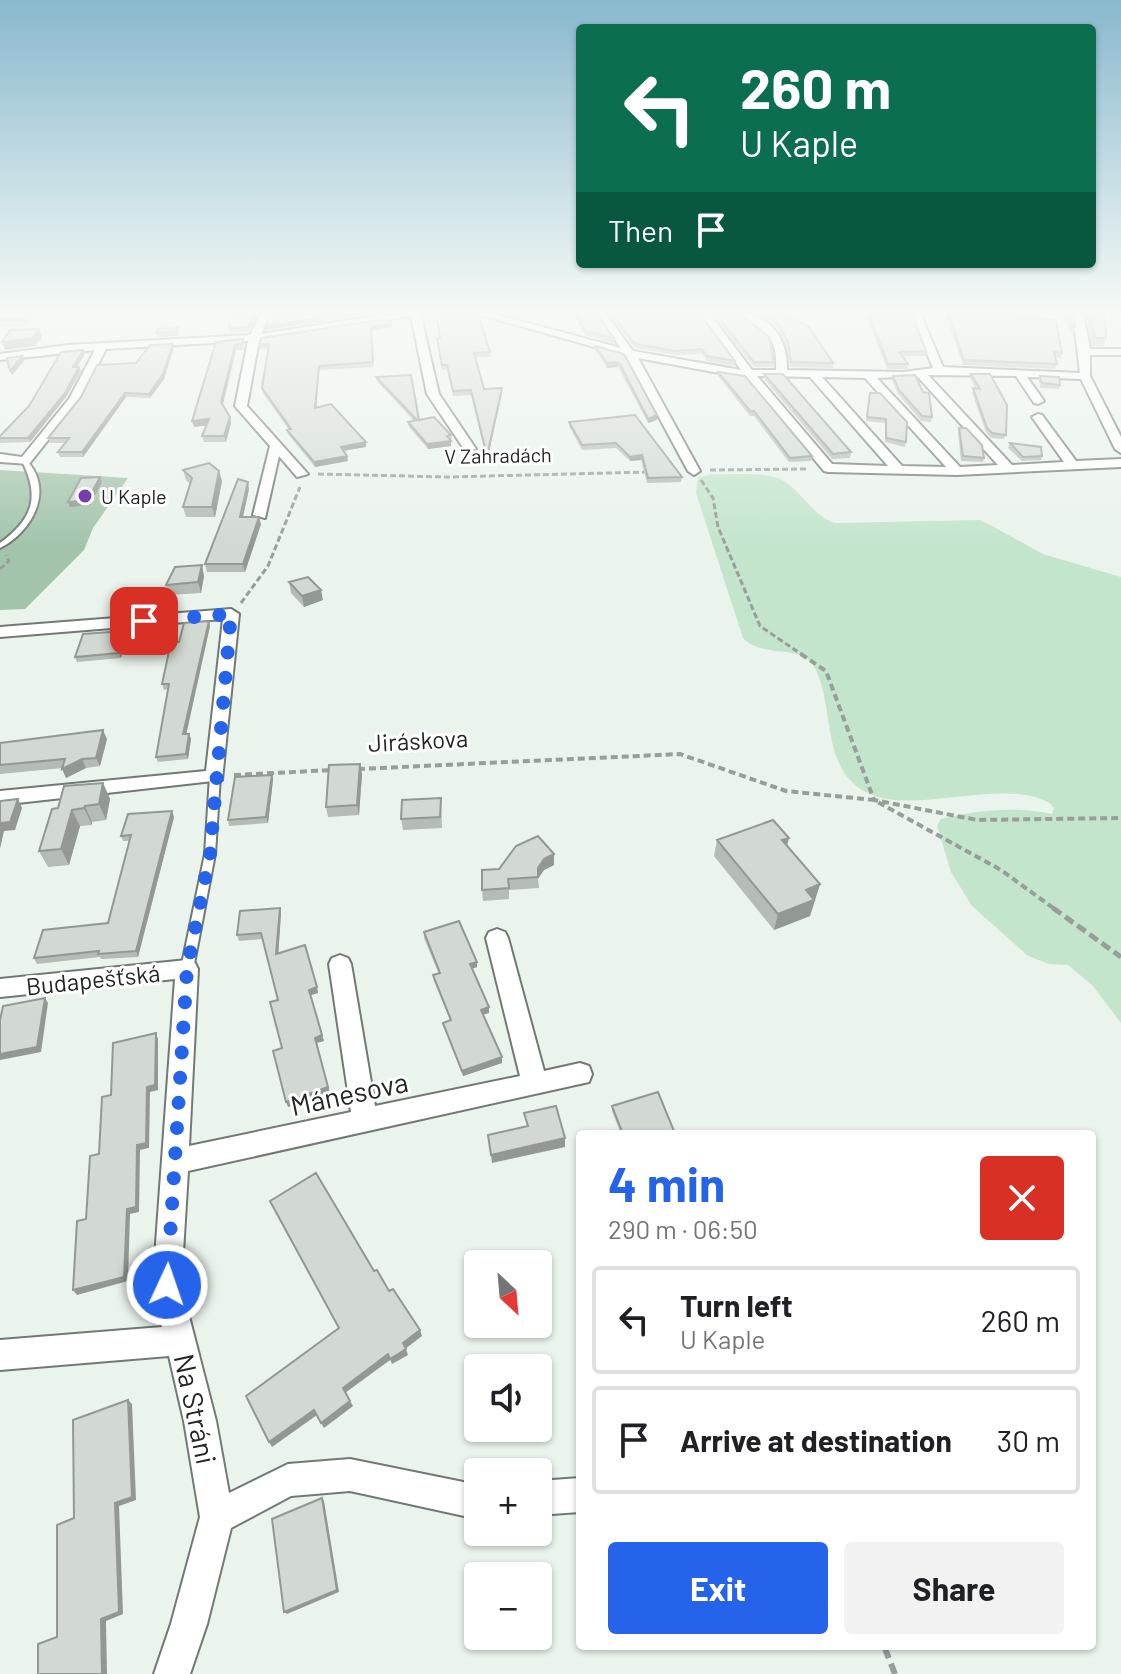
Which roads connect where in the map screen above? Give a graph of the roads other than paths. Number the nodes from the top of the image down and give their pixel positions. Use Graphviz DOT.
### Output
graph roads {
  1 [pos="79,391"];
  2 [pos="244,391"];
  3 [pos="432,391"];
  4 [pos="650,391"];
  5 [pos="763,391"];
  6 [pos="828,391"];
  7 [pos="883,391"];
  8 [pos="937,391"];
  9 [pos="1031,391"];
  10 [pos="1092,391"];
  11 [pos="1038,401"];
  12 [pos="1038,417"];
  13 [pos="275,447"];
  14 [pos="470,449"];
  15 [pos="1121,449"];
  16 [pos="0,458"];
  17 [pos="25,461"];
  18 [pos="1121,463"];
  19 [pos="1072,465"];
  20 [pos="1008,468"];
  21 [pos="899,470"];
  22 [pos="694,471"];
  23 [pos="957,471"];
  24 [pos="302,474"];
  25 [pos="260,515"];
  26 [pos="0,546"];
  27 [pos="0,632"];
  28 [pos="215,776"];
  29 [pos="0,798"];
  30 [pos="497,938"];
  31 [pos="340,964"];
  32 [pos="187,969"];
  33 [pos="0,988"];
  34 [pos="580,1074"];
  35 [pos="535,1084"];
  36 [pos="365,1120"];
  37 [pos="175,1161"];
  38 [pos="181,1340"];
  39 [pos="0,1355"];
  40 [pos="576,1495"];
  41 [pos="552,1497"];
  42 [pos="464,1499"];
  43 [pos="217,1517"];
  44 [pos="172,1674"];
  1 -- 17 [label="street"];
  2 -- 13 [label="street"];
  3 -- 14 [label="street"];
  4 -- 22 [label="street"];
  5 -- 21 [label="street"];
  6 -- 21 [label="street"];
  7 -- 23 [label="street"];
  8 -- 20 [label="street"];
  9 -- 11 [label="street"];
  10 -- 15 [label="street"];
  12 -- 19 [label="street"];
  13 -- 24 [label="street"];
  13 -- 25 [label="street"];
  16 -- 17 [label="street"];
  17 -- 26 [label="lane"];
  18 -- 19 [label="street"];
  19 -- 20 [label="street"];
  20 -- 23 [label="street"];
  21 -- 23 [label="street"];
  27 -- 28 [label="street, Na Stráni"];
  28 -- 29 [label="street"];
  28 -- 32 [label="lane, Na Stráni"];
  30 -- 35 [label="street"];
  31 -- 36 [label="street"];
  32 -- 33 [label="street, Budapešťská"];
  32 -- 37 [label="street, Na Stráni"];
  34 -- 35 [label="street, Mánesova"];
  35 -- 36 [label="street, Mánesova"];
  36 -- 37 [label="street, Mánesova"];
  37 -- 38 [label="street, Na Stráni"];
  38 -- 39 [label="street"];
  38 -- 43 [label="street, Na Stráni"];
  40 -- 41 [label="street"];
  42 -- 43 [label="street"];
  43 -- 44 [label="street, Na Stráni"];
}
